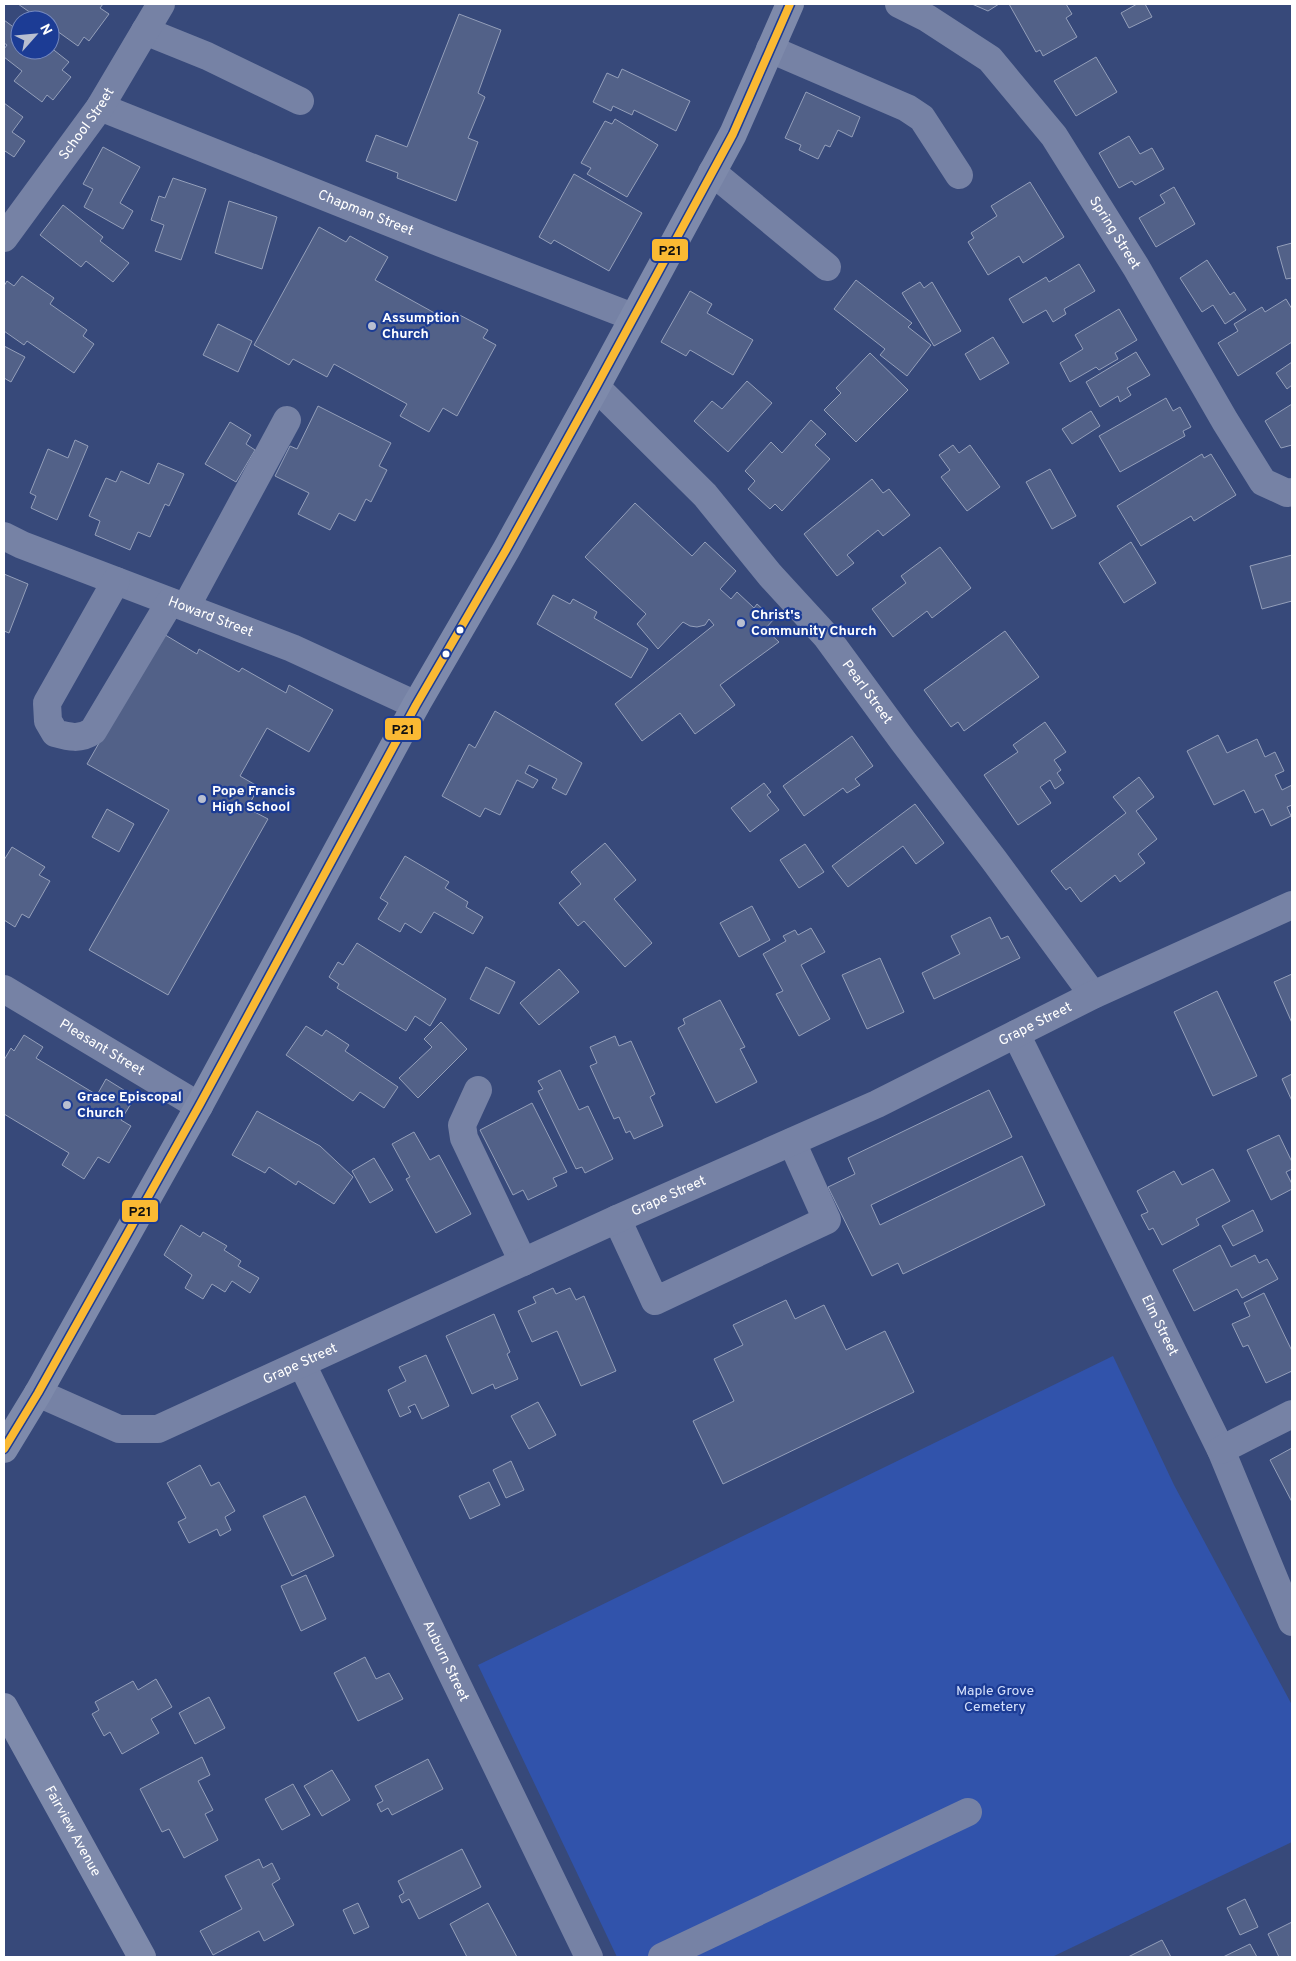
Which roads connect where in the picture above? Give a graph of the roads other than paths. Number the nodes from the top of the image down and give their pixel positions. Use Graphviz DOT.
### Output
graph roads {
  1 [pos="161,4"];
  2 [pos="790,4"];
  3 [pos="899,4"];
  4 [pos="145,31"];
  5 [pos="770,49"];
  6 [pos="300,100"];
  7 [pos="100,107"];
  8 [pos="712,172"];
  9 [pos="959,175"];
  10 [pos="4,238"];
  11 [pos="827,267"];
  12 [pos="633,317"];
  13 [pos="596,387"];
  14 [pos="287,420"];
  15 [pos="1292,492"];
  16 [pos="4,536"];
  17 [pos="116,580"];
  18 [pos="178,604"];
  19 [pos="416,705"];
  20 [pos="1292,905"];
  21 [pos="4,989"];
  22 [pos="1093,995"];
  23 [pos="1016,1034"];
  24 [pos="478,1090"];
  25 [pos="199,1106"];
  26 [pos="792,1142"];
  27 [pos="617,1219"];
  28 [pos="523,1262"];
  29 [pos="302,1364"];
  30 [pos="38,1393"];
  31 [pos="1292,1414"];
  32 [pos="4,1449"];
  33 [pos="1221,1450"];
  34 [pos="1292,1622"];
  35 [pos="4,1707"];
  36 [pos="968,1812"];
  37 [pos="142,1957"];
  38 [pos="590,1957"];
  39 [pos="662,1957"];
  1 -- 4 [label="street, School Street"];
  2 -- 5 [label="main road"];
  3 -- 15 [label="street, Spring Street"];
  4 -- 6 [label="street"];
  4 -- 7 [label="street, School Street"];
  5 -- 8 [label="main road"];
  5 -- 9 [label="street"];
  7 -- 10 [label="street, School Street"];
  7 -- 12 [label="street, Chapman Street"];
  8 -- 11 [label="street"];
  8 -- 12 [label="main road"];
  12 -- 13 [label="main road"];
  13 -- 19 [label="main road"];
  13 -- 22 [label="street, Pearl Street"];
  14 -- 18 [label="street"];
  16 -- 17 [label="street, Howard Street"];
  17 -- 18 [label="street, Howard Street"];
  17 -- 18 [label="street"];
  18 -- 19 [label="street, Howard Street"];
  19 -- 25 [label="main road"];
  20 -- 22 [label="street, Grape Street"];
  21 -- 25 [label="street, Pleasant Street"];
  22 -- 23 [label="street, Grape Street"];
  23 -- 26 [label="street, Grape Street"];
  23 -- 33 [label="street, Elm Street"];
  24 -- 28 [label="street"];
  25 -- 30 [label="main road"];
  26 -- 27 [label="street, Grape Street"];
  26 -- 27 [label="street"];
  27 -- 28 [label="street, Grape Street"];
  28 -- 29 [label="street, Grape Street"];
  29 -- 30 [label="street, Grape Street"];
  29 -- 38 [label="street, Auburn Street"];
  30 -- 32 [label="main road"];
  31 -- 33 [label="street"];
  33 -- 34 [label="street, Elm Street"];
  35 -- 37 [label="main road, Fairview Avenue"];
  36 -- 39 [label="street"];
}
